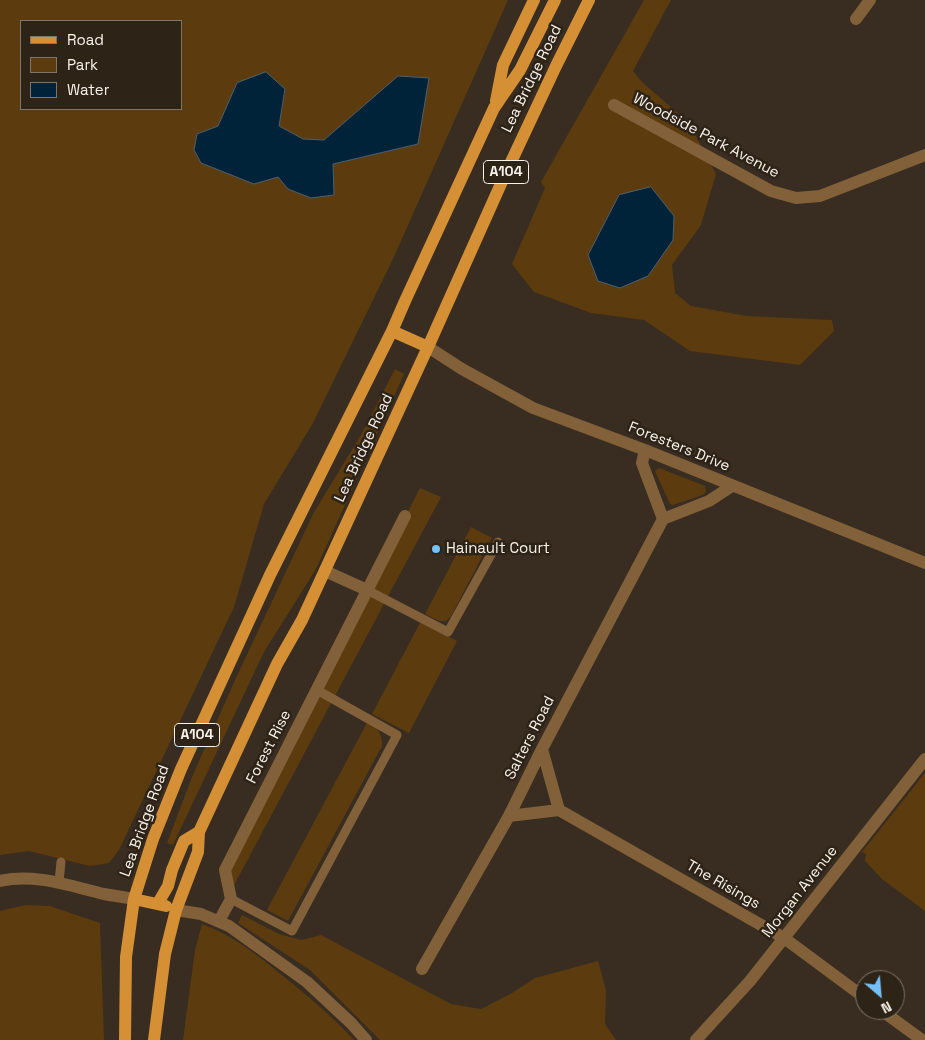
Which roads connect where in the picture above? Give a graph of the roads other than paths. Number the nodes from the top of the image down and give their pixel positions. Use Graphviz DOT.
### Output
graph roads {
  1 [pos="534,0"];
  2 [pos="555,0"];
  3 [pos="589,0"];
  4 [pos="870,0"];
  5 [pos="856,19"];
  6 [pos="614,105"];
  7 [pos="494,108"];
  8 [pos="925,155"];
  9 [pos="392,331"];
  10 [pos="428,347"];
  11 [pos="645,450"];
  12 [pos="732,486"];
  13 [pos="405,516"];
  14 [pos="663,519"];
  15 [pos="498,542"];
  16 [pos="925,563"];
  17 [pos="325,571"];
  18 [pos="367,590"];
  19 [pos="317,690"];
  20 [pos="542,749"];
  21 [pos="925,759"];
  22 [pos="559,810"];
  23 [pos="509,816"];
  24 [pos="199,832"];
  25 [pos="61,862"];
  26 [pos="0,882"];
  27 [pos="59,882"];
  28 [pos="134,899"];
  29 [pos="231,899"];
  30 [pos="158,903"];
  31 [pos="176,910"];
  32 [pos="219,921"];
  33 [pos="784,938"];
  34 [pos="422,969"];
  35 [pos="855,991"];
  36 [pos="895,1020"];
  37 [pos="125,1040"];
  38 [pos="154,1040"];
  39 [pos="366,1040"];
  40 [pos="696,1040"];
  41 [pos="922,1040"];
  1 -- 7 [label="main road, A104"];
  2 -- 7 [label="main road, Lea Bridge Road / A104"];
  3 -- 10 [label="main road, Lea Bridge Road / A104"];
  4 -- 5 [label="street"];
  6 -- 8 [label="street, Woodside Park Avenue"];
  7 -- 9 [label="main road, Lea Bridge Road / A104"];
  9 -- 10 [label="main road"];
  9 -- 28 [label="main road, Lea Bridge Road / A104"];
  10 -- 11 [label="street, Foresters Drive"];
  10 -- 17 [label="main road, Lea Bridge Road / A104"];
  11 -- 12 [label="street, Foresters Drive"];
  11 -- 14 [label="street"];
  12 -- 14 [label="street"];
  12 -- 16 [label="street, Foresters Drive"];
  13 -- 18 [label="street, Forest Rise"];
  14 -- 20 [label="street, Salters Road"];
  15 -- 18 [label="lane"];
  17 -- 18 [label="street"];
  17 -- 24 [label="main road, Lea Bridge Road / A104"];
  18 -- 19 [label="street, Forest Rise"];
  19 -- 29 [label="street, Forest Rise"];
  19 -- 29 [label="lane"];
  20 -- 22 [label="street"];
  20 -- 23 [label="street, Salters Road"];
  21 -- 33 [label="street, Morgan Avenue"];
  22 -- 23 [label="street"];
  22 -- 33 [label="street, The Risings"];
  23 -- 34 [label="street, Salters Road"];
  24 -- 30 [label="main road, A104"];
  24 -- 31 [label="main road, Lea Bridge Road / A104"];
  25 -- 27 [label="lane"];
  26 -- 27 [label="street"];
  27 -- 28 [label="street"];
  28 -- 30 [label="main road"];
  28 -- 37 [label="main road, A104"];
  29 -- 32 [label="street"];
  30 -- 31 [label="main road"];
  31 -- 32 [label="street"];
  31 -- 38 [label="main road, A104"];
  32 -- 39 [label="street"];
  33 -- 35 [label="street, The Risings"];
  33 -- 40 [label="street, Morgan Avenue"];
  36 -- 41 [label="street"];
}
